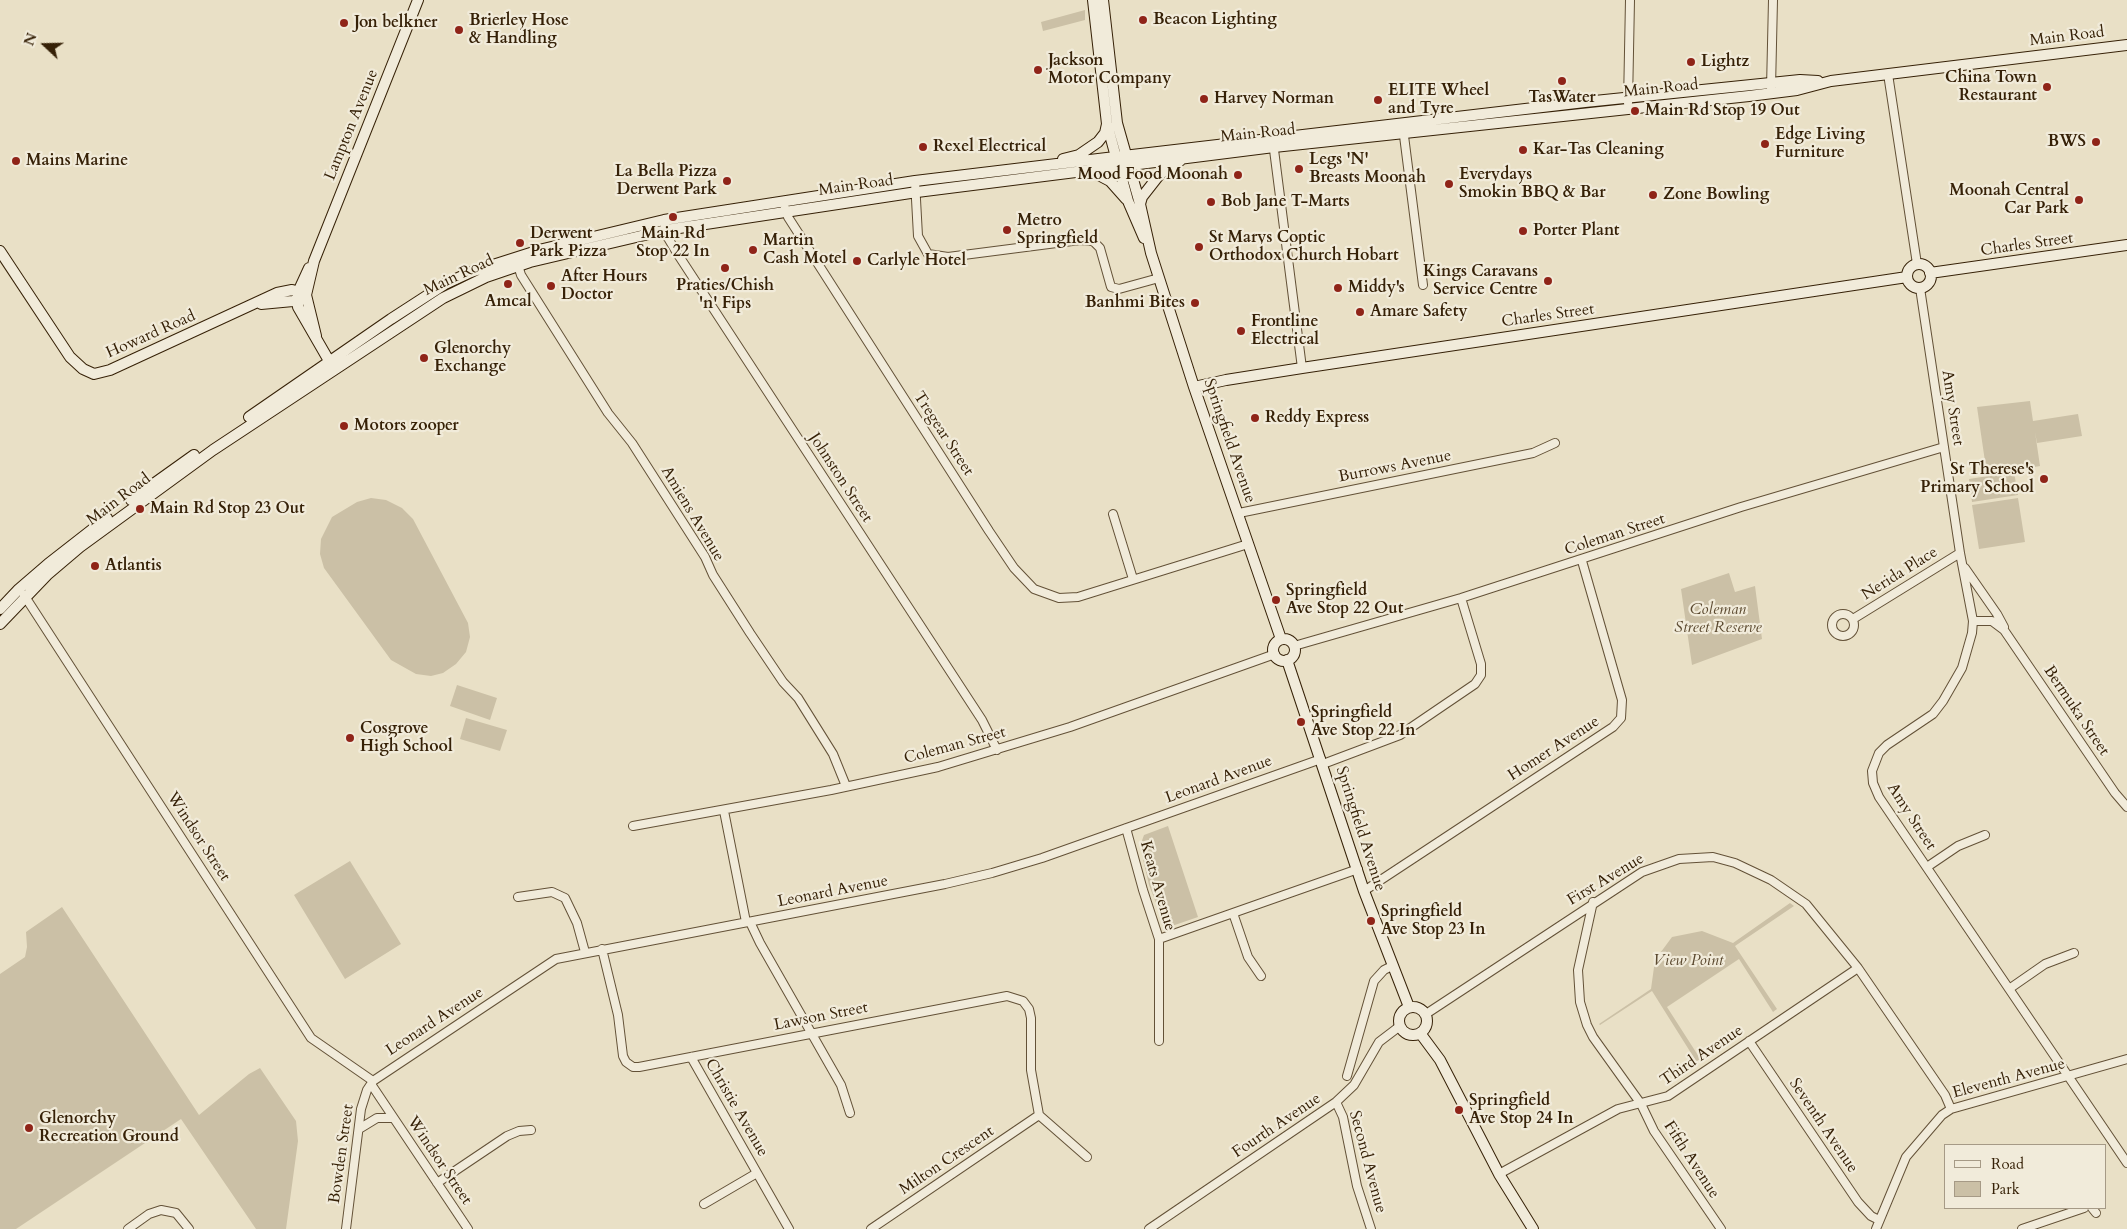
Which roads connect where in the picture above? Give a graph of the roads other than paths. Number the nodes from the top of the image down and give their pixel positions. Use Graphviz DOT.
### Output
graph roads {
  1 [pos="418,0"];
  2 [pos="1093,0"];
  3 [pos="1103,0"];
  4 [pos="1630,0"];
  5 [pos="1773,0"];
  6 [pos="2127,45"];
  7 [pos="1888,74"];
  8 [pos="1771,88"];
  9 [pos="1628,102"];
  10 [pos="1107,124"];
  11 [pos="1403,128"];
  12 [pos="1274,143"];
  13 [pos="1187,157"];
  14 [pos="1122,161"];
  15 [pos="1036,166"];
  16 [pos="1091,171"];
  17 [pos="916,187"];
  18 [pos="1128,201"];
  19 [pos="1140,204"];
  20 [pos="784,205"];
  21 [pos="665,225"];
  22 [pos="2127,245"];
  23 [pos="0,251"];
  24 [pos="1151,253"];
  25 [pos="314,261"];
  26 [pos="516,262"];
  27 [pos="1917,264"];
  28 [pos="306,272"];
  29 [pos="1930,273"];
  30 [pos="1907,277"];
  31 [pos="1159,278"];
  32 [pos="1423,285"];
  33 [pos="1920,288"];
  34 [pos="272,295"];
  35 [pos="301,296"];
  36 [pos="253,306"];
  37 [pos="332,365"];
  38 [pos="1302,368"];
  39 [pos="1194,387"];
  40 [pos="1555,443"];
  41 [pos="1944,447"];
  42 [pos="1239,513"];
  43 [pos="1113,514"];
  44 [pos="1248,544"];
  45 [pos="1960,553"];
  46 [pos="1582,561"];
  47 [pos="1962,564"];
  48 [pos="1133,579"];
  49 [pos="22,593"];
  50 [pos="1461,598"];
  51 [pos="0,609"];
  52 [pos="1853,619"];
  53 [pos="1973,620"];
  54 [pos="0,624"];
  55 [pos="2004,630"];
  56 [pos="1281,639"];
  57 [pos="1294,646"];
  58 [pos="1274,654"];
  59 [pos="1287,660"];
  60 [pos="997,750"];
  61 [pos="1322,762"];
  62 [pos="846,786"];
  63 [pos="2127,807"];
  64 [pos="724,810"];
  65 [pos="632,826"];
  66 [pos="1126,828"];
  67 [pos="1984,835"];
  68 [pos="1927,867"];
  69 [pos="1358,869"];
  70 [pos="1364,890"];
  71 [pos="518,897"];
  72 [pos="1593,902"];
  73 [pos="1233,913"];
  74 [pos="748,922"];
  75 [pos="1159,940"];
  76 [pos="602,949"];
  77 [pos="586,952"];
  78 [pos="2074,953"];
  79 [pos="1392,966"];
  80 [pos="1858,968"];
  81 [pos="1261,976"];
  82 [pos="2009,989"];
  83 [pos="1409,1007"];
  84 [pos="1426,1014"];
  85 [pos="1400,1026"];
  86 [pos="811,1032"];
  87 [pos="1420,1033"];
  88 [pos="1159,1041"];
  89 [pos="1749,1041"];
  90 [pos="690,1057"];
  91 [pos="2127,1059"];
  92 [pos="1347,1076"];
  93 [pos="2067,1076"];
  94 [pos="372,1082"];
  95 [pos="1336,1102"];
  96 [pos="1641,1104"];
  97 [pos="1951,1109"];
  98 [pos="850,1113"];
  99 [pos="1039,1115"];
  100 [pos="393,1118"];
  101 [pos="359,1129"];
  102 [pos="531,1130"];
  103 [pos="1087,1157"];
  104 [pos="2127,1164"];
  105 [pos="757,1173"];
  106 [pos="1499,1174"];
  107 [pos="437,1183"];
  108 [pos="704,1204"];
  109 [pos="2081,1209"];
  110 [pos="1879,1220"];
  111 [pos="128,1229"];
  112 [pos="189,1229"];
  113 [pos="346,1229"];
  114 [pos="468,1229"];
  115 [pos="789,1229"];
  116 [pos="871,1229"];
  117 [pos="1149,1229"];
  118 [pos="1371,1229"];
  119 [pos="1533,1229"];
  120 [pos="1721,1229"];
  121 [pos="1876,1229"];
  122 [pos="2022,1229"];
  1 -- 25 [label="street, Lampton Avenue"];
  2 -- 10 [label="street"];
  3 -- 14 [label="street"];
  4 -- 9 [label="street"];
  5 -- 8 [label="street"];
  6 -- 7 [label="street, Main Road"];
  7 -- 8 [label="street, Main Road"];
  7 -- 27 [label="street"];
  8 -- 9 [label="street, Main Road"];
  9 -- 11 [label="street, Main Road"];
  10 -- 14 [label="street"];
  10 -- 15 [label="street"];
  11 -- 12 [label="street, Main Road"];
  11 -- 32 [label="street"];
  12 -- 13 [label="street, Main Road"];
  12 -- 14 [label="street, Main Road"];
  12 -- 38 [label="street"];
  13 -- 14 [label="street, Main Road"];
  13 -- 19 [label="street"];
  14 -- 15 [label="street, Main Road"];
  14 -- 16 [label="street, Main Road"];
  14 -- 18 [label="street, Springfield Avenue"];
  14 -- 19 [label="street, Springfield Avenue"];
  15 -- 17 [label="street, Main Road"];
  16 -- 17 [label="street, Main Road"];
  16 -- 18 [label="street"];
  17 -- 20 [label="street, Main Road"];
  17 -- 31 [label="street"];
  18 -- 24 [label="street, Springfield Avenue"];
  19 -- 24 [label="street, Springfield Avenue"];
  20 -- 21 [label="street, Main Road"];
  20 -- 48 [label="street, Tregear Street"];
  21 -- 26 [label="street, Main Road"];
  21 -- 60 [label="street, Johnston Street"];
  22 -- 29 [label="street, Charles Street"];
  23 -- 36 [label="street, Howard Road"];
  24 -- 31 [label="street, Springfield Avenue"];
  25 -- 28 [label="street, Lampton Avenue"];
  25 -- 35 [label="street, Lampton Avenue"];
  26 -- 37 [label="street, Main Road"];
  26 -- 62 [label="street, Amiens Avenue"];
  27 -- 29 [label="street"];
  27 -- 30 [label="street"];
  28 -- 34 [label="street"];
  28 -- 35 [label="street, Lampton Avenue"];
  29 -- 33 [label="street"];
  30 -- 33 [label="street"];
  30 -- 38 [label="street, Charles Street"];
  31 -- 39 [label="street, Springfield Avenue"];
  33 -- 41 [label="street, Amy Street"];
  34 -- 35 [label="street, Howard Road"];
  34 -- 36 [label="street, Howard Road"];
  35 -- 36 [label="street, Howard Road"];
  35 -- 37 [label="street"];
  37 -- 49 [label="street, Main Road"];
  38 -- 39 [label="street, Charles Street"];
  39 -- 42 [label="street, Springfield Avenue"];
  40 -- 42 [label="street, Burrows Avenue"];
  41 -- 45 [label="street, Amy Street"];
  41 -- 46 [label="street, Coleman Street"];
  42 -- 44 [label="street, Springfield Avenue"];
  43 -- 48 [label="street"];
  44 -- 48 [label="street, Tregear Street"];
  44 -- 56 [label="street, Springfield Avenue"];
  45 -- 47 [label="street, Amy Street"];
  45 -- 52 [label="street, Nerida Place"];
  46 -- 50 [label="street, Coleman Street"];
  46 -- 70 [label="street, Homer Avenue"];
  47 -- 53 [label="street, Amy Street"];
  47 -- 55 [label="street, Bermuka Street"];
  49 -- 51 [label="street, Main Road"];
  49 -- 54 [label="street, Main Road"];
  49 -- 94 [label="street, Windsor Street"];
  50 -- 57 [label="street, Coleman Street"];
  50 -- 61 [label="street, Leonard Avenue"];
  53 -- 55 [label="street"];
  53 -- 68 [label="street, Amy Street"];
  55 -- 63 [label="street, Bermuka Street"];
  56 -- 57 [label="street"];
  56 -- 58 [label="street"];
  57 -- 59 [label="street"];
  58 -- 59 [label="street"];
  58 -- 60 [label="street, Coleman Street"];
  59 -- 61 [label="street, Springfield Avenue"];
  60 -- 62 [label="street, Coleman Street"];
  61 -- 66 [label="street, Leonard Avenue"];
  61 -- 69 [label="street, Springfield Avenue"];
  62 -- 64 [label="street, Coleman Street"];
  64 -- 65 [label="street, Coleman Street"];
  64 -- 74 [label="street"];
  66 -- 74 [label="street, Leonard Avenue"];
  66 -- 75 [label="street, Keats Avenue"];
  67 -- 68 [label="street"];
  68 -- 82 [label="street, Amy Street"];
  69 -- 70 [label="street, Springfield Avenue"];
  69 -- 73 [label="street"];
  70 -- 79 [label="street, Springfield Avenue"];
  71 -- 77 [label="street"];
  72 -- 80 [label="street, First Avenue"];
  72 -- 84 [label="street, First Avenue"];
  72 -- 96 [label="street, Fifth Avenue"];
  73 -- 75 [label="street"];
  73 -- 81 [label="street"];
  74 -- 76 [label="street, Leonard Avenue"];
  74 -- 86 [label="street"];
  75 -- 88 [label="street, Keats Avenue"];
  76 -- 77 [label="street, Leonard Avenue"];
  76 -- 90 [label="street, Lawson Street"];
  77 -- 94 [label="street, Leonard Avenue"];
  78 -- 82 [label="street"];
  79 -- 83 [label="street, Springfield Avenue"];
  79 -- 92 [label="street"];
  80 -- 89 [label="street, Third Avenue"];
  80 -- 97 [label="street, First Avenue"];
  82 -- 93 [label="street, Amy Street"];
  83 -- 84 [label="street"];
  83 -- 85 [label="street"];
  84 -- 87 [label="street"];
  85 -- 87 [label="street"];
  85 -- 95 [label="street, Fourth Avenue"];
  86 -- 90 [label="street, Lawson Street"];
  86 -- 98 [label="street"];
  86 -- 99 [label="street, Lawson Street"];
  87 -- 106 [label="street"];
  89 -- 96 [label="street, Third Avenue"];
  89 -- 110 [label="street, Seventh Avenue"];
  90 -- 105 [label="street, Christie Avenue"];
  91 -- 93 [label="street, Eleventh Avenue"];
  93 -- 97 [label="street, Eleventh Avenue"];
  93 -- 104 [label="street, Amy Street"];
  94 -- 100 [label="street, Windsor Street"];
  94 -- 101 [label="street, Bowden Street"];
  95 -- 117 [label="street, Fourth Avenue"];
  95 -- 118 [label="street, Second Avenue"];
  96 -- 106 [label="street, Third Avenue"];
  96 -- 120 [label="street, Fifth Avenue"];
  97 -- 110 [label="street, Eleventh Avenue"];
  99 -- 103 [label="street"];
  99 -- 116 [label="street, Milton Crescent"];
  100 -- 101 [label="street"];
  100 -- 107 [label="street, Windsor Street"];
  101 -- 113 [label="street, Bowden Street"];
  102 -- 107 [label="street"];
  105 -- 108 [label="street, Christie Avenue"];
  105 -- 115 [label="street, Christie Avenue"];
  106 -- 119 [label="street"];
  107 -- 114 [label="street, Windsor Street"];
  109 -- 122 [label="street"];
  110 -- 121 [label="street, Eleventh Avenue"];
  111 -- 112 [label="street"];
}
